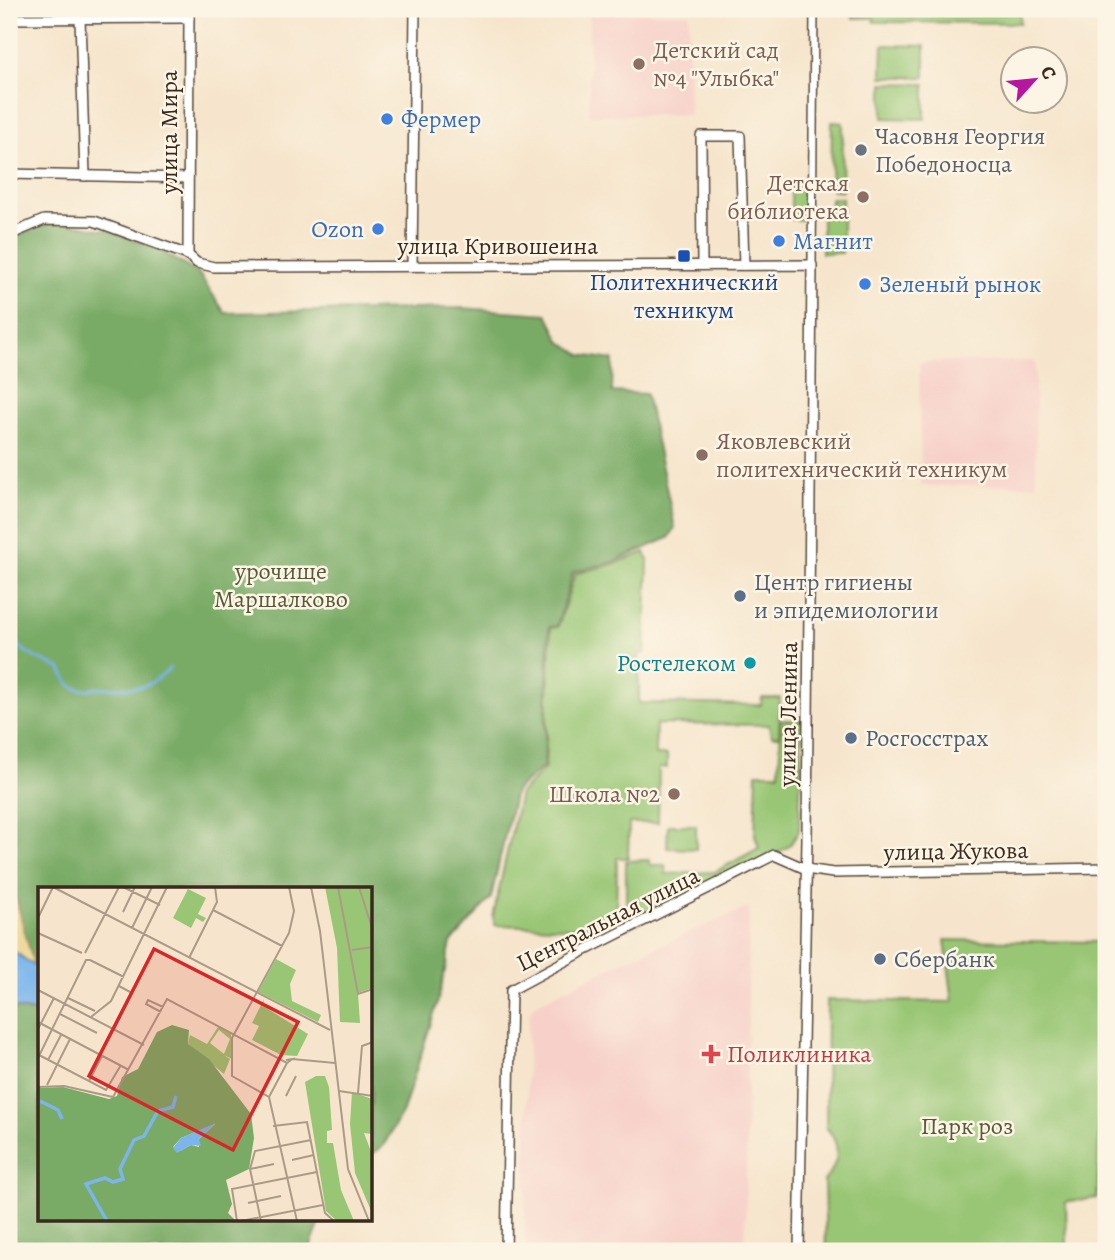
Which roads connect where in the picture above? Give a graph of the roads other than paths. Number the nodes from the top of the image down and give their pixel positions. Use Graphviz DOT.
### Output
graph roads {
  1 [pos="415,9"];
  2 [pos="814,9"];
  3 [pos="189,13"];
  4 [pos="80,18"];
  5 [pos="9,19"];
  6 [pos="9,174"];
  7 [pos="85,176"];
  8 [pos="188,178"];
  9 [pos="9,234"];
  10 [pos="188,255"];
  11 [pos="412,265"];
  12 [pos="702,265"];
  13 [pos="744,265"];
  14 [pos="812,265"];
  15 [pos="1106,868"];
  16 [pos="806,869"];
  17 [pos="506,1251"];
  18 [pos="799,1251"];
  1 -- 11 [label="street"];
  2 -- 14 [label="street, улица Ленина"];
  3 -- 4 [label="street"];
  3 -- 8 [label="street, улица Мира"];
  4 -- 5 [label="street"];
  4 -- 7 [label="street"];
  6 -- 7 [label="street"];
  7 -- 8 [label="street"];
  8 -- 10 [label="street, улица Мира"];
  9 -- 10 [label="street, улица Кривошеина"];
  10 -- 11 [label="street, улица Кривошеина"];
  11 -- 12 [label="street, улица Кривошеина"];
  12 -- 13 [label="street, улица Кривошеина"];
  12 -- 13 [label="street"];
  13 -- 14 [label="street, улица Кривошеина"];
  14 -- 16 [label="street, улица Ленина"];
  15 -- 16 [label="street, улица Жукова"];
  16 -- 17 [label="street, Центральная улица"];
  16 -- 18 [label="street, улица Ленина"];
}
